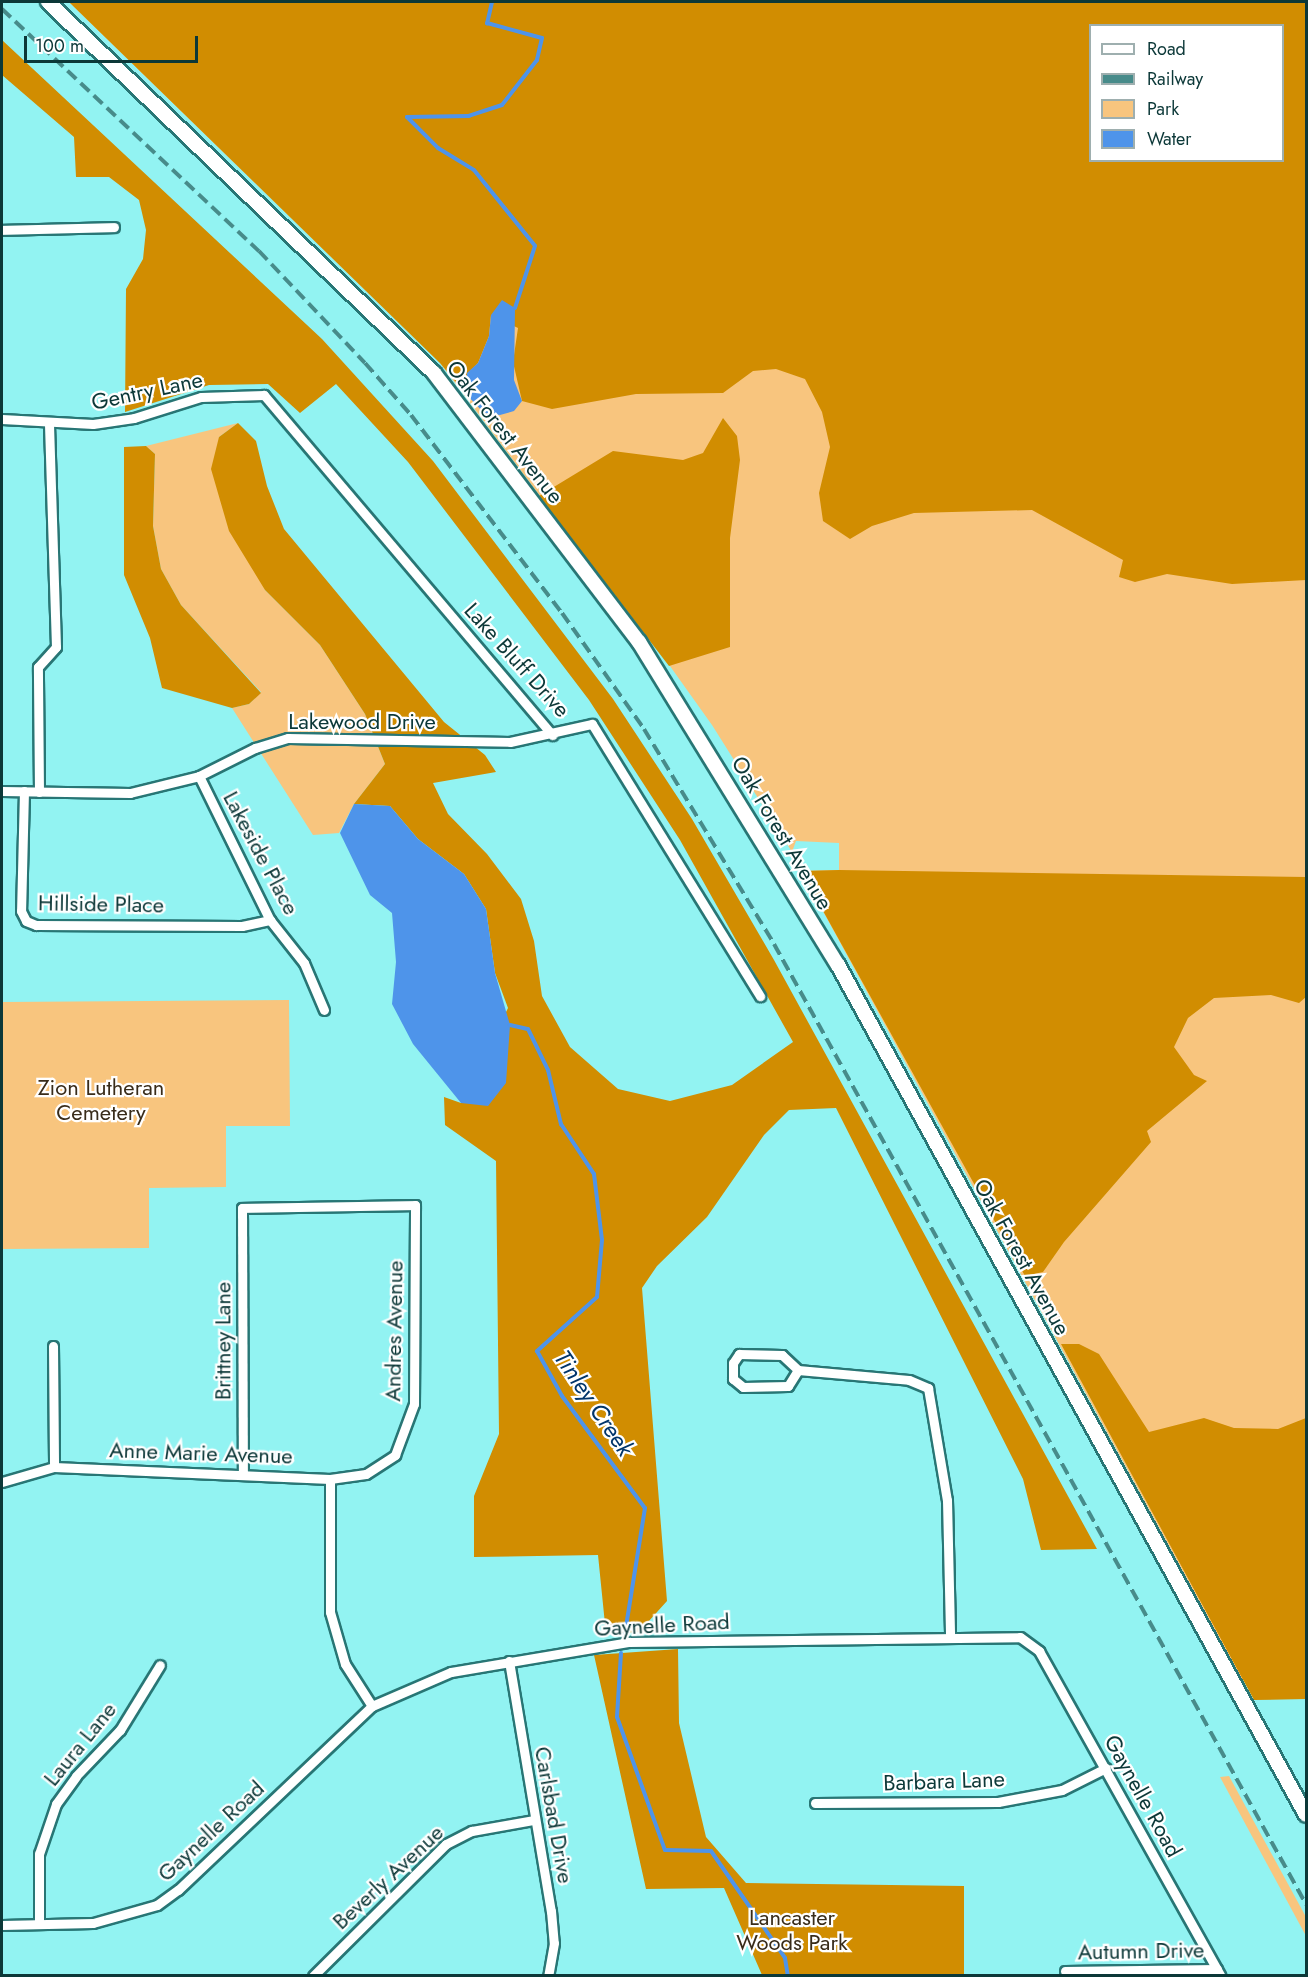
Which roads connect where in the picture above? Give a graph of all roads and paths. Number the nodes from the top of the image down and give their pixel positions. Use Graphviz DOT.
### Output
graph roads {
  1 [pos="48,2"];
  2 [pos="114,227"];
  3 [pos="2,230"];
  4 [pos="264,395"];
  5 [pos="2,418"];
  6 [pos="49,424"];
  7 [pos="552,735"];
  8 [pos="199,776"];
  9 [pos="2,791"];
  10 [pos="24,791"];
  11 [pos="39,792"];
  12 [pos="270,920"];
  13 [pos="760,996"];
  14 [pos="324,1010"];
  15 [pos="242,1208"];
  16 [pos="53,1346"];
  17 [pos="798,1370"];
  18 [pos="395,1455"];
  19 [pos="54,1467"];
  20 [pos="243,1473"];
  21 [pos="330,1479"];
  22 [pos="2,1482"];
  23 [pos="950,1637"];
  24 [pos="508,1661"];
  25 [pos="160,1665"];
  26 [pos="372,1706"];
  27 [pos="1106,1768"];
  28 [pos="815,1803"];
  29 [pos="1306,1815"];
  30 [pos="534,1820"];
  31 [pos="39,1924"];
  32 [pos="2,1925"];
  33 [pos="1065,1971"];
  34 [pos="1219,1972"];
  35 [pos="313,1976"];
  36 [pos="548,1976"];
  1 -- 29 [label="street, Oak Forest Avenue"];
  2 -- 3 [label="street"];
  4 -- 6 [label="street, Gentry Lane"];
  4 -- 7 [label="street, Lake Bluff Drive"];
  5 -- 6 [label="street, Gentry Lane"];
  6 -- 11 [label="street"];
  7 -- 8 [label="street, Lakewood Drive"];
  7 -- 13 [label="street, Lake Bluff Drive"];
  8 -- 11 [label="street, Lakewood Drive"];
  8 -- 12 [label="street, Lakeside Place"];
  9 -- 10 [label="street, Lakewood Drive"];
  10 -- 11 [label="street, Lakewood Drive"];
  10 -- 12 [label="street, Hillside Place"];
  12 -- 14 [label="street, Lakeside Place"];
  15 -- 18 [label="street, Andres Avenue"];
  15 -- 20 [label="street, Brittney Lane"];
  16 -- 19 [label="street"];
  17 -- 17 [label="street"];
  17 -- 23 [label="street"];
  18 -- 21 [label="street, Anne Marie Avenue"];
  19 -- 20 [label="street, Anne Marie Avenue"];
  19 -- 22 [label="street, Anne Marie Avenue"];
  20 -- 21 [label="street, Anne Marie Avenue"];
  21 -- 26 [label="street"];
  23 -- 24 [label="street, Gaynelle Road"];
  23 -- 27 [label="street, Gaynelle Road"];
  24 -- 26 [label="street, Gaynelle Road"];
  24 -- 30 [label="street, Carlsbad Drive"];
  25 -- 31 [label="street, Laura Lane"];
  26 -- 31 [label="street, Gaynelle Road"];
  27 -- 28 [label="street, Barbara Lane"];
  27 -- 34 [label="street, Gaynelle Road"];
  30 -- 35 [label="street, Beverly Avenue"];
  30 -- 36 [label="street, Carlsbad Drive"];
  31 -- 32 [label="street, Gaynelle Road"];
  33 -- 34 [label="street, Autumn Drive"];
}
